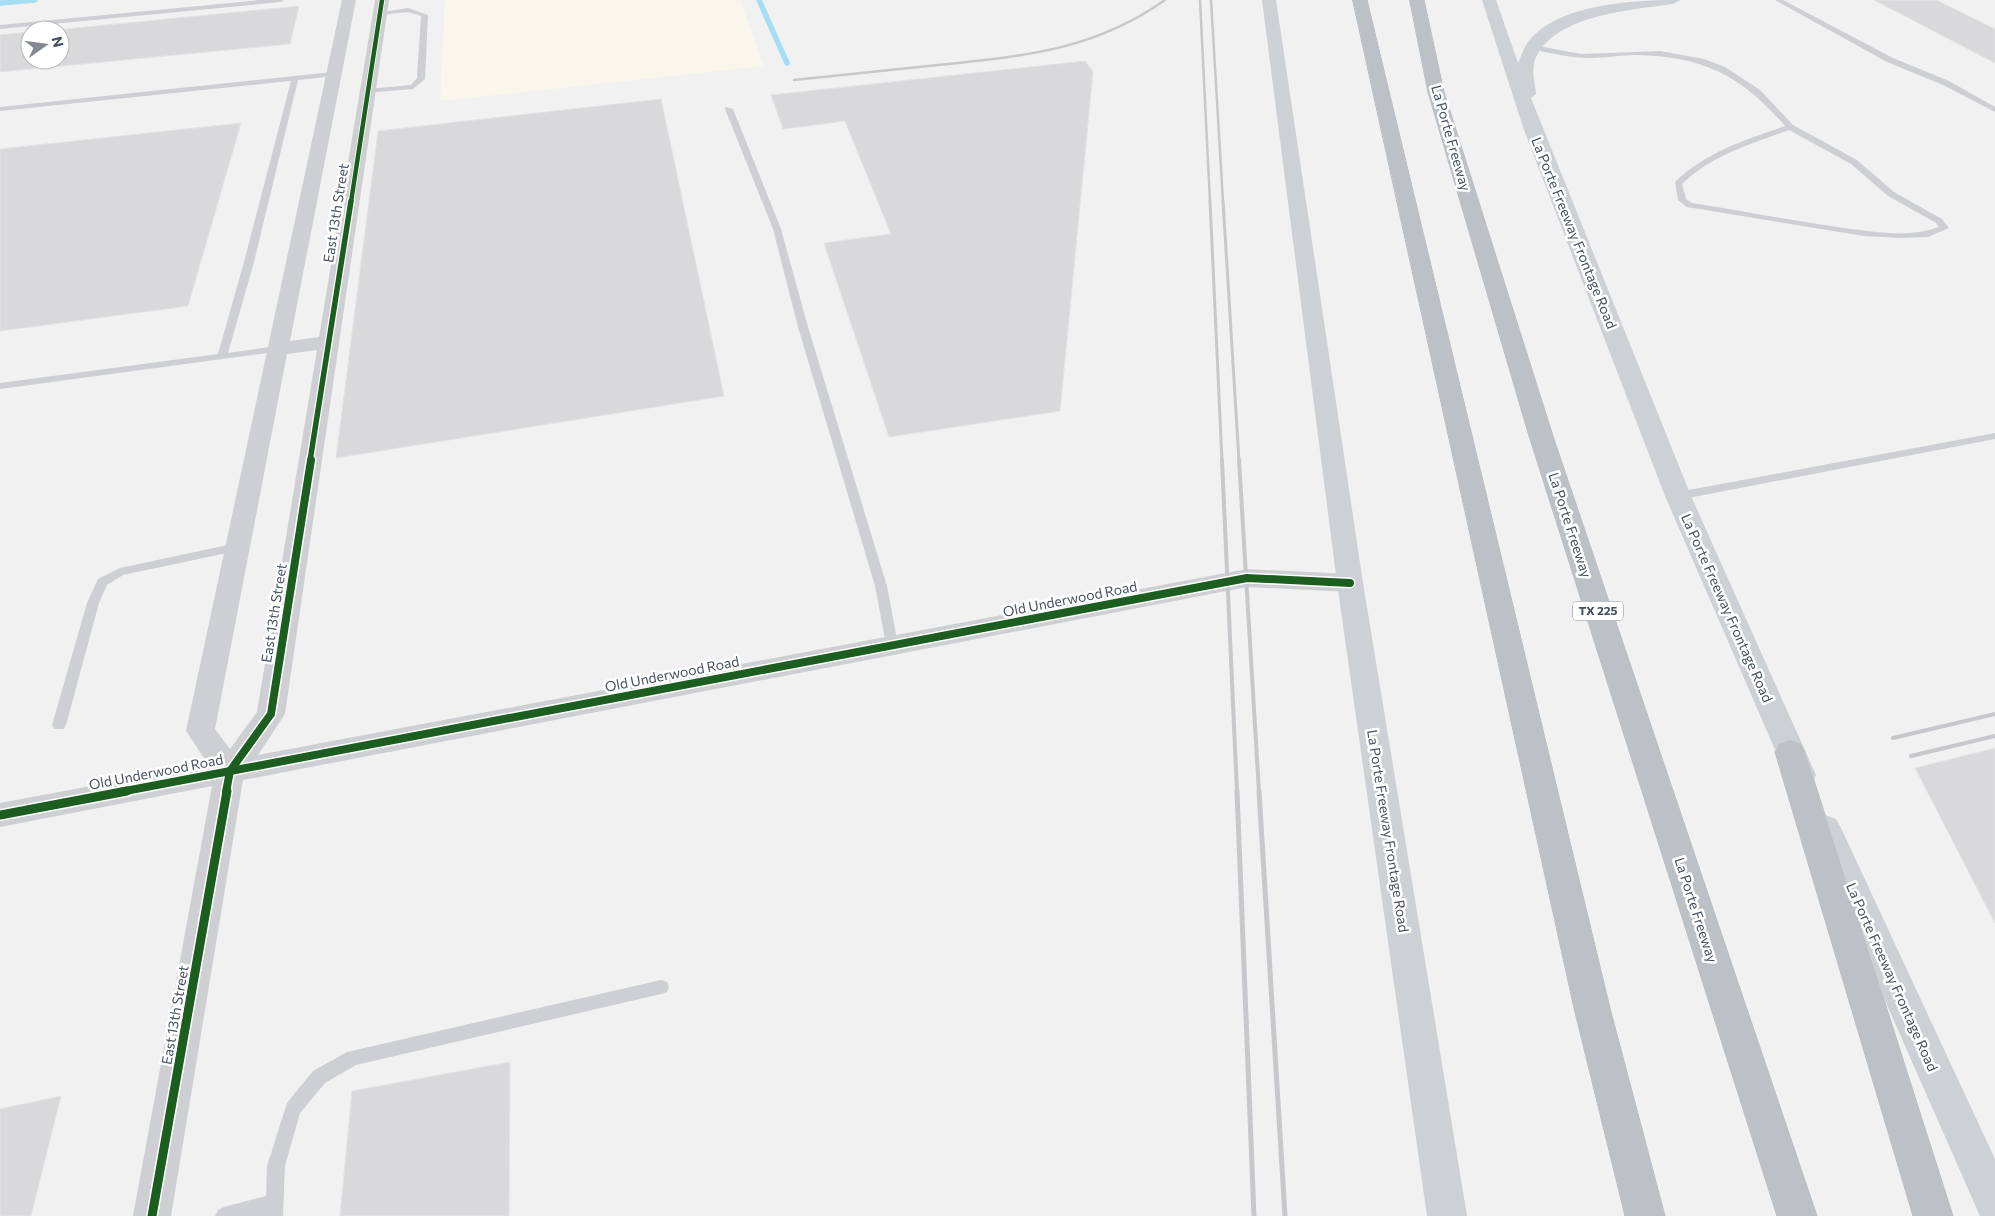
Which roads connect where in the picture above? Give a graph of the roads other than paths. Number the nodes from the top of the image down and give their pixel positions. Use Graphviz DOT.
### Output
graph roads {
  1 [pos="282,0"];
  2 [pos="348,0"];
  3 [pos="1269,0"];
  4 [pos="1360,0"];
  5 [pos="1417,0"];
  6 [pos="1489,0"];
  7 [pos="1672,0"];
  8 [pos="1778,0"];
  9 [pos="381,6"];
  10 [pos="0,27"];
  11 [pos="1533,47"];
  12 [pos="333,74"];
  13 [pos="295,78"];
  14 [pos="370,81"];
  15 [pos="0,109"];
  16 [pos="729,109"];
  17 [pos="1995,110"];
  18 [pos="1790,127"];
  19 [pos="1533,130"];
  20 [pos="329,342"];
  21 [pos="278,349"];
  22 [pos="222,356"];
  23 [pos="0,386"];
  24 [pos="1995,436"];
  25 [pos="1678,496"];
  26 [pos="237,548"];
  27 [pos="1350,583"];
  28 [pos="892,645"];
  29 [pos="59,725"];
  30 [pos="1790,752"];
  31 [pos="230,771"];
  32 [pos="0,815"];
  33 [pos="661,987"];
  34 [pos="1995,1203"];
  35 [pos="274,1210"];
  36 [pos="152,1216"];
  37 [pos="224,1216"];
  38 [pos="1447,1216"];
  39 [pos="1645,1216"];
  40 [pos="1797,1216"];
  41 [pos="1933,1216"];
  1 -- 10 [label="lane"];
  2 -- 12 [label="street, East 13th Street"];
  3 -- 27 [label="main road, La Porte Freeway Frontage Road"];
  4 -- 39 [label="highway"];
  5 -- 40 [label="highway, La Porte Freeway / TX 225"];
  6 -- 19 [label="main road, La Porte Freeway Frontage Road"];
  7 -- 11 [label="main road"];
  8 -- 17 [label="lane"];
  9 -- 14 [label="street, East 13th Street"];
  9 -- 14 [label="lane"];
  11 -- 18 [label="lane"];
  11 -- 19 [label="main road"];
  12 -- 13 [label="lane"];
  12 -- 14 [label="street"];
  12 -- 21 [label="street, East 13th Street"];
  13 -- 15 [label="lane"];
  13 -- 22 [label="lane"];
  14 -- 20 [label="street, East 13th Street"];
  16 -- 28 [label="lane"];
  18 -- 18 [label="lane"];
  19 -- 25 [label="main road, La Porte Freeway Frontage Road"];
  20 -- 21 [label="street"];
  20 -- 31 [label="street, East 13th Street"];
  21 -- 22 [label="lane"];
  21 -- 26 [label="street, East 13th Street"];
  22 -- 23 [label="lane"];
  24 -- 25 [label="lane"];
  25 -- 30 [label="main road, La Porte Freeway Frontage Road"];
  26 -- 29 [label="lane"];
  26 -- 31 [label="street, East 13th Street"];
  27 -- 28 [label="street, Old Underwood Road"];
  27 -- 38 [label="main road, La Porte Freeway Frontage Road"];
  28 -- 31 [label="street, Old Underwood Road"];
  30 -- 34 [label="main road, La Porte Freeway Frontage Road"];
  30 -- 41 [label="highway"];
  31 -- 32 [label="street, Old Underwood Road"];
  31 -- 36 [label="street, East 13th Street"];
  33 -- 35 [label="lane"];
  35 -- 37 [label="lane"];
}
